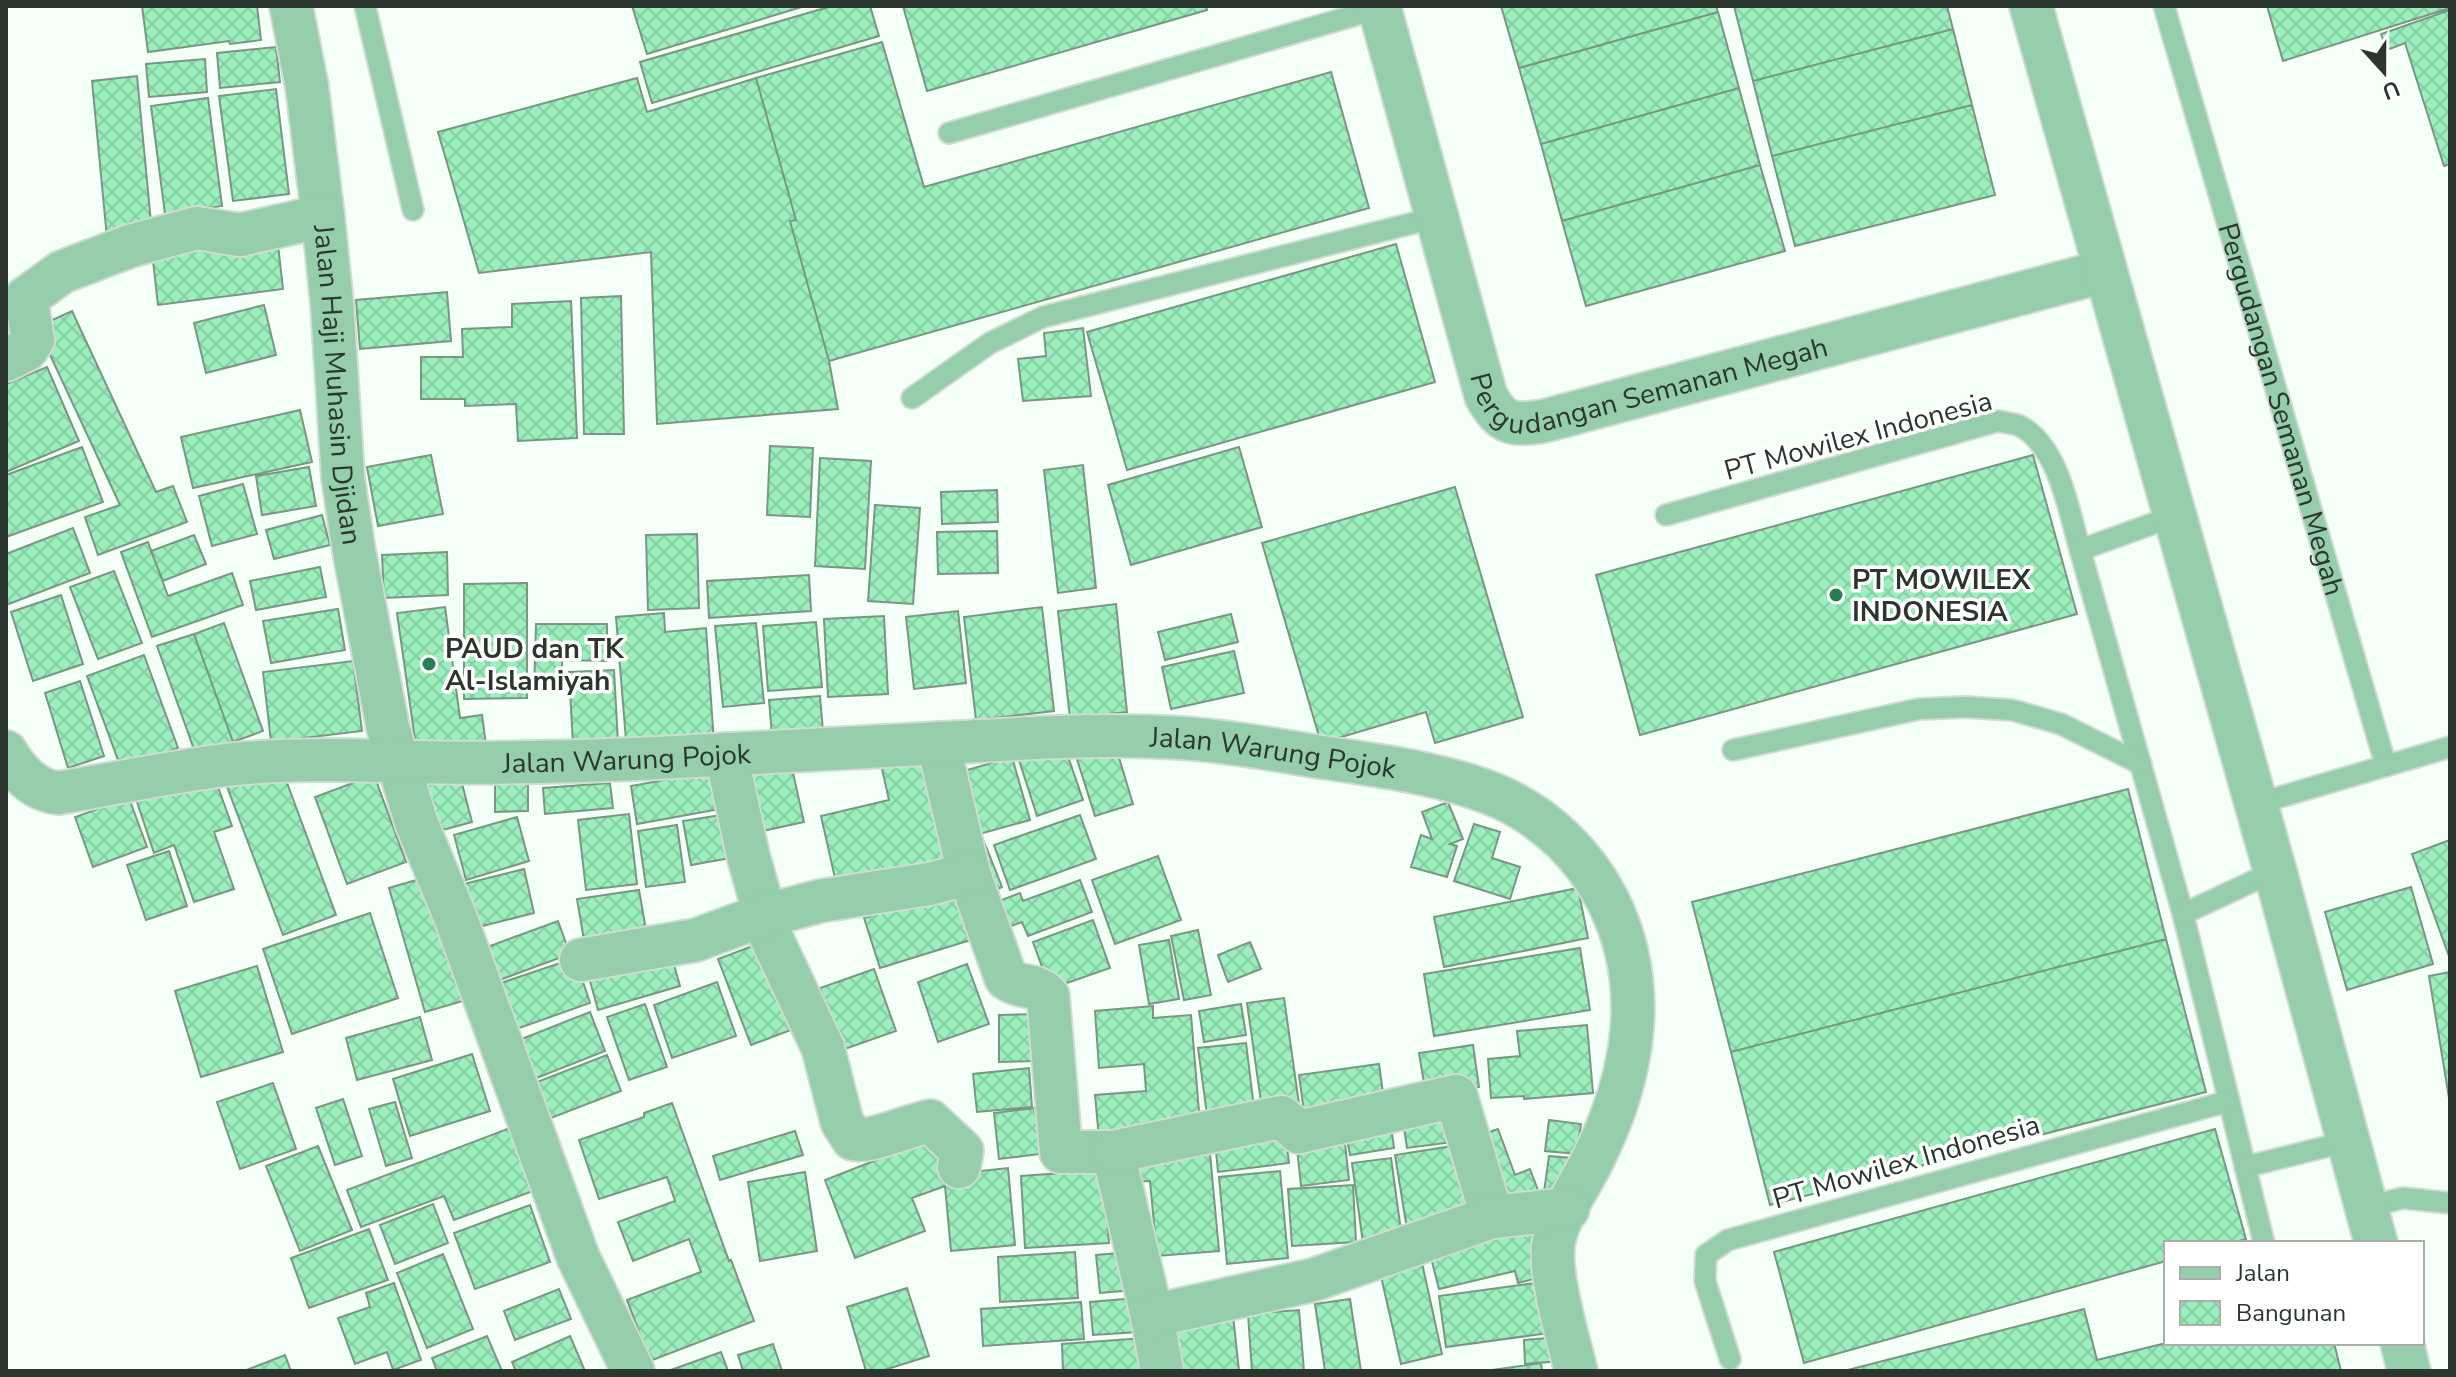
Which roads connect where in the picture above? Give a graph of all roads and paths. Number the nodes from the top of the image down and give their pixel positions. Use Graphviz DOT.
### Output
graph roads {
  1 [pos="291,6"];
  2 [pos="365,6"];
  3 [pos="2031,6"];
  4 [pos="2164,6"];
  5 [pos="1379,7"];
  6 [pos="949,133"];
  7 [pos="413,210"];
  8 [pos="323,216"];
  9 [pos="1437,217"];
  10 [pos="2105,271"];
  11 [pos="6,360"];
  12 [pos="912,398"];
  13 [pos="1666,515"];
  14 [pos="2174,516"];
  15 [pos="2080,550"];
  16 [pos="938,743"];
  17 [pos="2450,747"];
  18 [pos="1733,750"];
  19 [pos="6,752"];
  20 [pos="726,754"];
  21 [pos="397,761"];
  22 [pos="2141,764"];
  23 [pos="2386,766"];
  24 [pos="2256,804"];
  25 [pos="2275,871"];
  26 [pos="969,874"];
  27 [pos="2183,914"];
  28 [pos="765,916"];
  29 [pos="581,960"];
  30 [pos="2229,1101"];
  31 [pos="2349,1141"];
  32 [pos="1113,1152"];
  33 [pos="959,1167"];
  34 [pos="2245,1167"];
  35 [pos="2450,1203"];
  36 [pos="1568,1209"];
  37 [pos="1492,1217"];
  38 [pos="2372,1225"];
  39 [pos="2264,1241"];
  40 [pos="1152,1316"];
  41 [pos="2402,1345"];
  42 [pos="1730,1359"];
  43 [pos="633,1371"];
  44 [pos="1162,1371"];
  45 [pos="1576,1371"];
  46 [pos="2409,1371"];
  1 -- 8 [label="street, Jalan Haji Muhasin Djidan"];
  2 -- 7 [label="lane"];
  3 -- 10 [label="street"];
  4 -- 23 [label="lane, Pergudangan Semanan Megah"];
  5 -- 6 [label="lane"];
  5 -- 9 [label="street, Pergudangan Semanan Megah"];
  8 -- 11 [label="street"];
  8 -- 21 [label="street, Jalan Haji Muhasin Djidan"];
  9 -- 10 [label="street, Pergudangan Semanan Megah"];
  9 -- 12 [label="lane"];
  10 -- 14 [label="street"];
  13 -- 15 [label="lane, PT Mowilex Indonesia"];
  14 -- 15 [label="lane"];
  14 -- 24 [label="street"];
  15 -- 22 [label="lane, PT Mowilex Indonesia"];
  16 -- 20 [label="street, Jalan Warung Pojok"];
  16 -- 26 [label="street"];
  16 -- 36 [label="street, Jalan Warung Pojok"];
  17 -- 23 [label="lane"];
  18 -- 22 [label="lane"];
  19 -- 21 [label="street, Jalan Warung Pojok"];
  20 -- 21 [label="street, Jalan Warung Pojok"];
  20 -- 28 [label="street"];
  21 -- 43 [label="street"];
  22 -- 27 [label="lane, PT Mowilex Indonesia"];
  23 -- 24 [label="lane"];
  24 -- 25 [label="street"];
  25 -- 27 [label="lane"];
  25 -- 31 [label="street"];
  26 -- 28 [label="street"];
  26 -- 32 [label="street"];
  27 -- 30 [label="lane, PT Mowilex Indonesia"];
  28 -- 29 [label="street"];
  28 -- 33 [label="street"];
  30 -- 34 [label="lane, PT Mowilex Indonesia"];
  30 -- 42 [label="lane, PT Mowilex Indonesia"];
  31 -- 34 [label="lane"];
  31 -- 38 [label="street"];
  32 -- 37 [label="street"];
  32 -- 40 [label="street"];
  34 -- 39 [label="lane, PT Mowilex Indonesia"];
  35 -- 38 [label="lane"];
  36 -- 37 [label="street"];
  36 -- 45 [label="street, Jalan Warung Pojok"];
  37 -- 40 [label="street"];
  40 -- 44 [label="street"];
  41 -- 46 [label="street"];
}
